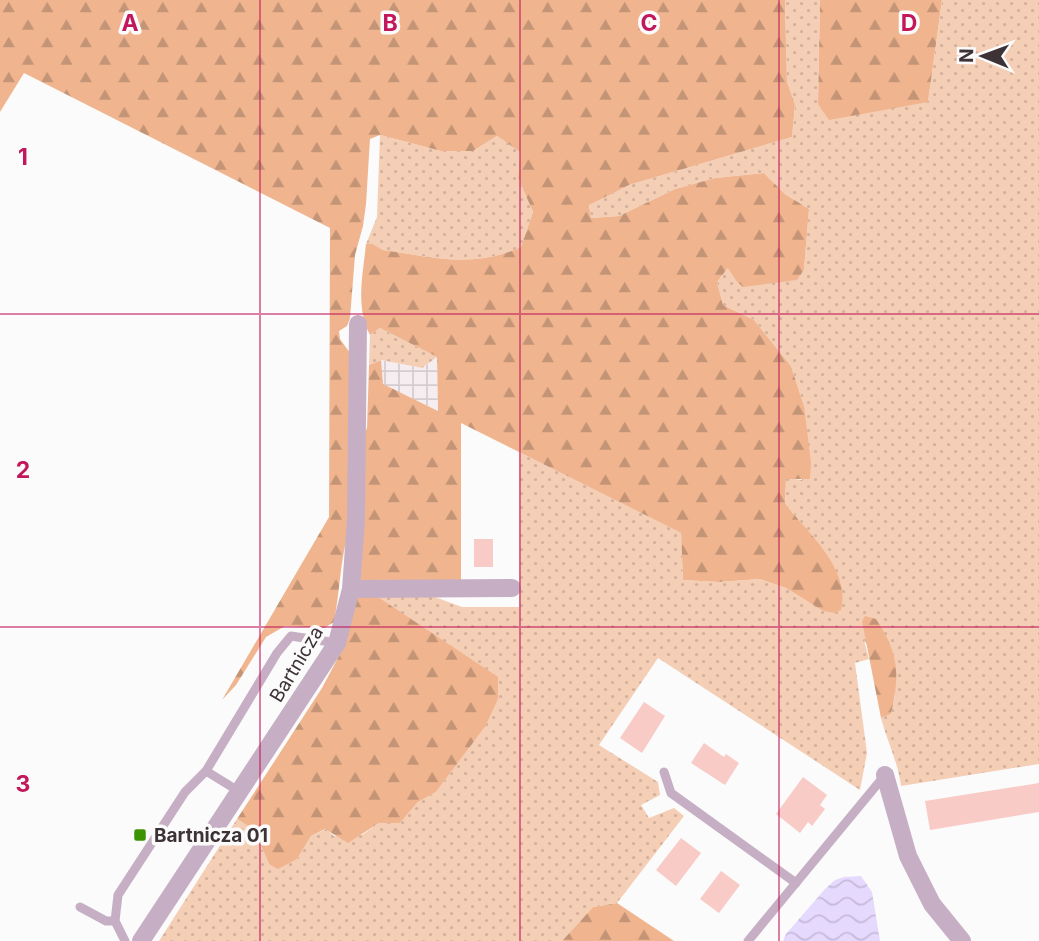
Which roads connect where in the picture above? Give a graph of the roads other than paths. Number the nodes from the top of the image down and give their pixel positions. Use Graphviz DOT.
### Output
graph roads {
  1 [pos="358,324"];
  2 [pos="512,588"];
  3 [pos="351,589"];
  4 [pos="337,643"];
  5 [pos="206,771"];
  6 [pos="664,772"];
  7 [pos="886,775"];
  8 [pos="240,792"];
  9 [pos="796,883"];
  10 [pos="80,907"];
  11 [pos="115,921"];
  12 [pos="125,941"];
  13 [pos="141,941"];
  14 [pos="748,941"];
  15 [pos="962,941"];
  1 -- 3 [label="street, Bartnicza"];
  2 -- 3 [label="street"];
  3 -- 4 [label="street, Bartnicza"];
  4 -- 5 [label="lane"];
  4 -- 8 [label="street, Bartnicza"];
  5 -- 8 [label="lane"];
  5 -- 11 [label="lane"];
  6 -- 9 [label="lane"];
  7 -- 9 [label="lane"];
  7 -- 15 [label="street"];
  8 -- 13 [label="street, Bartnicza"];
  9 -- 14 [label="lane"];
  10 -- 11 [label="lane"];
  11 -- 12 [label="lane"];
}
